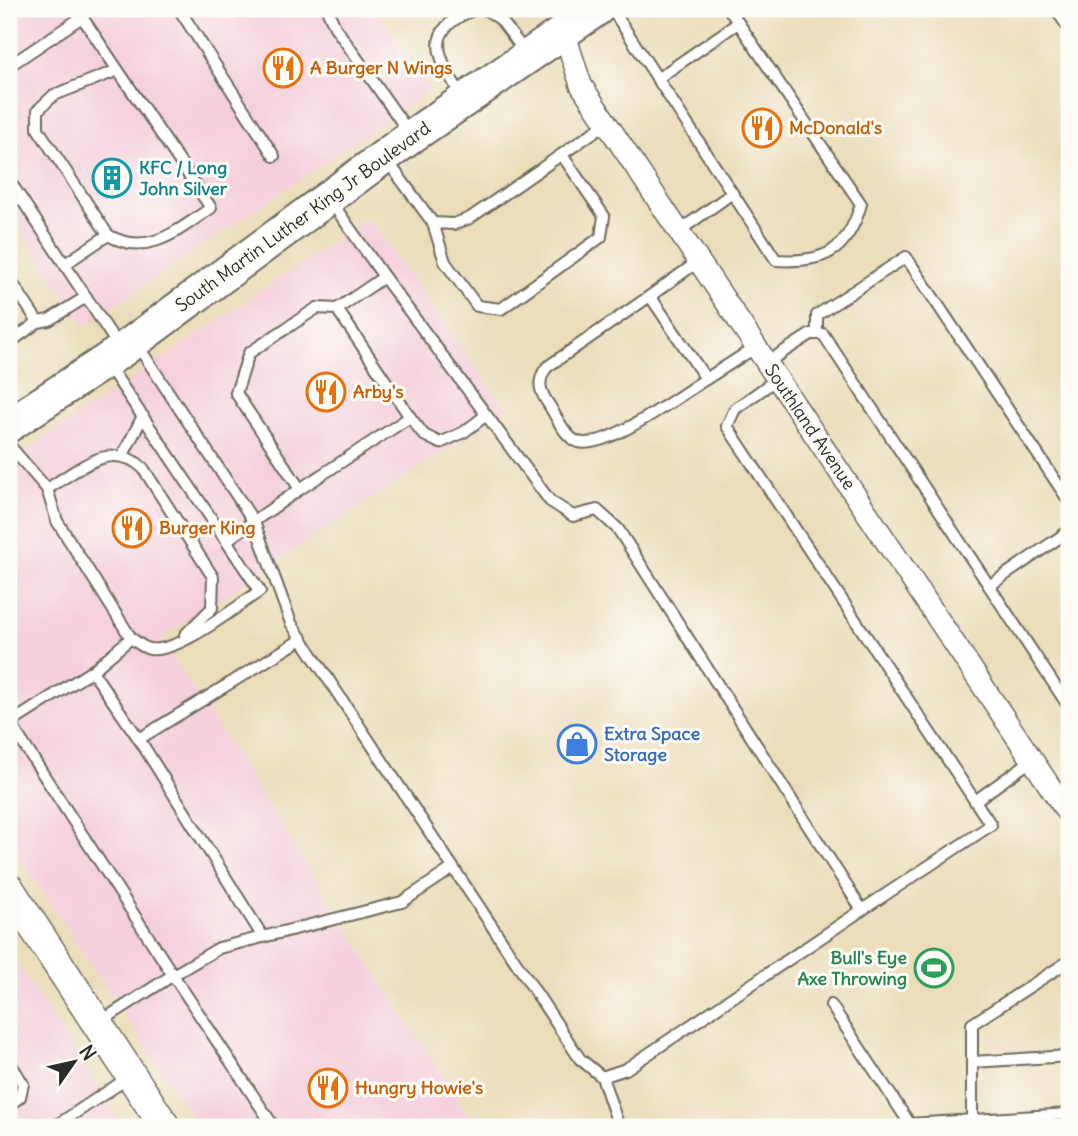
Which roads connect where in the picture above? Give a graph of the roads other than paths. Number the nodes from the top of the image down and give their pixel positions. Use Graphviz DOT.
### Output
graph roads {
  1 [pos="94,9"];
  2 [pos="180,9"];
  3 [pos="327,9"];
  4 [pos="473,9"];
  5 [pos="485,9"];
  6 [pos="597,9"];
  7 [pos="612,9"];
  8 [pos="729,9"];
  9 [pos="1056,9"];
  10 [pos="82,17"];
  11 [pos="738,23"];
  12 [pos="1069,29"];
  13 [pos="564,32"];
  14 [pos="528,57"];
  15 [pos="9,66"];
  16 [pos="118,70"];
  17 [pos="657,79"];
  18 [pos="464,100"];
  19 [pos="607,124"];
  20 [pos="412,136"];
  21 [pos="562,155"];
  22 [pos="274,156"];
  23 [pos="384,156"];
  24 [pos="9,180"];
  25 [pos="731,194"];
  26 [pos="328,198"];
  27 [pos="433,223"];
  28 [pos="679,231"];
  29 [pos="108,234"];
  30 [pos="699,261"];
  31 [pos="65,264"];
  32 [pos="384,277"];
  33 [pos="9,278"];
  34 [pos="650,296"];
  35 [pos="86,297"];
  36 [pos="337,309"];
  37 [pos="38,322"];
  38 [pos="817,332"];
  39 [pos="9,344"];
  40 [pos="121,351"];
  41 [pos="766,363"];
  42 [pos="706,379"];
  43 [pos="143,416"];
  44 [pos="485,416"];
  45 [pos="410,417"];
  46 [pos="9,425"];
  47 [pos="9,445"];
  48 [pos="123,455"];
  49 [pos="47,489"];
  50 [pos="299,489"];
  51 [pos="1069,501"];
  52 [pos="254,522"];
  53 [pos="1069,531"];
  54 [pos="227,540"];
  55 [pos="989,586"];
  56 [pos="131,638"];
  57 [pos="302,639"];
  58 [pos="180,643"];
  59 [pos="92,671"];
  60 [pos="1069,707"];
  61 [pos="10,723"];
  62 [pos="139,739"];
  63 [pos="1032,760"];
  64 [pos="975,802"];
  65 [pos="1069,816"];
  66 [pos="453,868"];
  67 [pos="9,889"];
  68 [pos="862,910"];
  69 [pos="264,937"];
  70 [pos="1069,961"];
  71 [pos="173,975"];
  72 [pos="831,1005"];
  73 [pos="98,1023"];
  74 [pos="1069,1056"];
  75 [pos="9,1061"];
  76 [pos="972,1062"];
  77 [pos="132,1076"];
  78 [pos="602,1077"];
  79 [pos="9,1105"];
  80 [pos="1069,1114"];
  81 [pos="972,1124"];
  82 [pos="54,1127"];
  83 [pos="165,1127"];
  84 [pos="274,1127"];
  85 [pos="619,1127"];
  1 -- 10 [label="lane"];
  2 -- 22 [label="lane"];
  3 -- 20 [label="lane"];
  4 -- 18 [label="lane"];
  5 -- 14 [label="lane"];
  6 -- 13 [label="main road, South Martin Luther King Jr Boulevard"];
  7 -- 17 [label="lane"];
  8 -- 11 [label="lane"];
  9 -- 12 [label="lane"];
  10 -- 15 [label="lane"];
  10 -- 16 [label="lane"];
  11 -- 17 [label="lane"];
  11 -- 25 [label="lane"];
  13 -- 14 [label="main road, South Martin Luther King Jr Boulevard"];
  13 -- 19 [label="street, Southland Avenue"];
  14 -- 18 [label="main road, South Martin Luther King Jr Boulevard"];
  16 -- 29 [label="lane"];
  16 -- 29 [label="lane"];
  17 -- 25 [label="lane"];
  18 -- 20 [label="main road, South Martin Luther King Jr Boulevard"];
  19 -- 21 [label="lane"];
  19 -- 28 [label="street, Southland Avenue"];
  20 -- 23 [label="main road, South Martin Luther King Jr Boulevard"];
  21 -- 27 [label="lane"];
  21 -- 27 [label="lane"];
  23 -- 26 [label="main road, South Martin Luther King Jr Boulevard"];
  23 -- 27 [label="lane"];
  24 -- 31 [label="lane"];
  25 -- 28 [label="lane"];
  26 -- 32 [label="lane"];
  26 -- 40 [label="main road, South Martin Luther King Jr Boulevard"];
  28 -- 30 [label="street, Southland Avenue"];
  29 -- 31 [label="lane"];
  30 -- 34 [label="lane"];
  30 -- 41 [label="street, Southland Avenue"];
  31 -- 35 [label="lane"];
  32 -- 36 [label="lane"];
  32 -- 44 [label="lane"];
  33 -- 37 [label="lane"];
  34 -- 42 [label="lane"];
  34 -- 42 [label="lane"];
  35 -- 37 [label="lane"];
  35 -- 40 [label="lane"];
  36 -- 45 [label="lane"];
  36 -- 50 [label="lane"];
  37 -- 39 [label="lane"];
  38 -- 41 [label="lane"];
  38 -- 51 [label="lane"];
  38 -- 55 [label="lane"];
  40 -- 43 [label="lane"];
  40 -- 46 [label="main road, South Martin Luther King Jr Boulevard"];
  40 -- 52 [label="lane"];
  41 -- 42 [label="lane"];
  41 -- 63 [label="street, Southland Avenue"];
  41 -- 64 [label="lane"];
  43 -- 48 [label="lane"];
  43 -- 54 [label="lane"];
  44 -- 45 [label="lane"];
  44 -- 68 [label="lane"];
  45 -- 50 [label="lane"];
  47 -- 49 [label="lane"];
  48 -- 49 [label="lane"];
  48 -- 58 [label="lane"];
  49 -- 56 [label="lane"];
  50 -- 52 [label="lane"];
  52 -- 54 [label="lane"];
  52 -- 57 [label="lane"];
  53 -- 55 [label="lane"];
  54 -- 58 [label="lane"];
  55 -- 60 [label="lane"];
  56 -- 58 [label="lane"];
  56 -- 59 [label="lane"];
  57 -- 62 [label="lane"];
  57 -- 66 [label="lane"];
  59 -- 61 [label="lane"];
  59 -- 62 [label="lane"];
  61 -- 71 [label="lane"];
  62 -- 69 [label="lane"];
  63 -- 64 [label="lane"];
  63 -- 65 [label="street, Southland Avenue"];
  64 -- 68 [label="lane"];
  66 -- 69 [label="lane"];
  66 -- 78 [label="lane"];
  67 -- 73 [label="street"];
  68 -- 78 [label="lane"];
  69 -- 71 [label="lane"];
  70 -- 76 [label="lane"];
  71 -- 73 [label="lane"];
  71 -- 84 [label="lane"];
  72 -- 81 [label="lane"];
  73 -- 77 [label="street"];
  74 -- 76 [label="lane"];
  75 -- 79 [label="lane"];
  76 -- 81 [label="lane"];
  77 -- 82 [label="lane"];
  77 -- 83 [label="street"];
  78 -- 85 [label="lane"];
  80 -- 81 [label="lane"];
}
